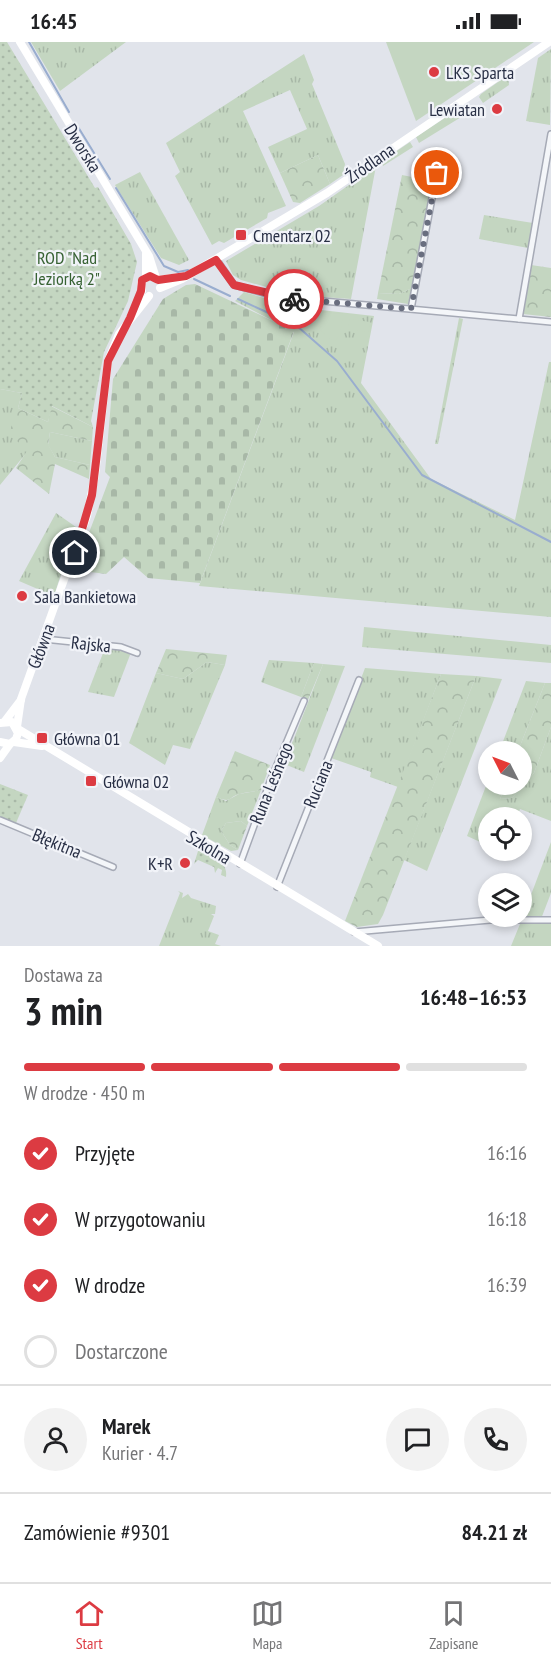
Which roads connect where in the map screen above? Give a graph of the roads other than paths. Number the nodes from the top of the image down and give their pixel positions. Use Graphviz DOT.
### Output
graph roads {
  1 [pos="20,42"];
  2 [pos="549,42"];
  3 [pos="551,134"];
  4 [pos="448,171"];
  5 [pos="146,254"];
  6 [pos="216,260"];
  7 [pos="146,277"];
  8 [pos="158,282"];
  9 [pos="141,291"];
  10 [pos="149,296"];
  11 [pos="411,309"];
  12 [pos="130,318"];
  13 [pos="519,319"];
  14 [pos="551,322"];
  15 [pos="44,639"];
  16 [pos="137,654"];
  17 [pos="359,680"];
  18 [pos="21,699"];
  19 [pos="304,701"];
  20 [pos="2,722"];
  21 [pos="18,728"];
  22 [pos="0,742"];
  23 [pos="12,743"];
  24 [pos="42,746"];
  25 [pos="0,758"];
  26 [pos="0,820"];
  27 [pos="239,865"];
  28 [pos="113,867"];
  29 [pos="277,888"];
  30 [pos="551,920"];
  31 [pos="352,932"];
  32 [pos="378,946"];
  1 -- 5 [label="main road, Dworska"];
  2 -- 6 [label="main road, Źródlana"];
  3 -- 13 [label="street"];
  4 -- 11 [label="street"];
  5 -- 7 [label="main road"];
  5 -- 8 [label="main road, Dworska"];
  6 -- 8 [label="main road, Źródlana"];
  6 -- 11 [label="street"];
  7 -- 8 [label="main road"];
  7 -- 9 [label="main road"];
  8 -- 10 [label="main road"];
  9 -- 10 [label="main road"];
  9 -- 12 [label="main road, Główna"];
  10 -- 12 [label="main road, Główna"];
  11 -- 13 [label="street"];
  12 -- 15 [label="main road, Główna"];
  13 -- 14 [label="street"];
  15 -- 16 [label="street, Rajska"];
  15 -- 18 [label="main road, Główna"];
  17 -- 29 [label="street, Ruciana"];
  18 -- 20 [label="main road, Główna"];
  18 -- 21 [label="main road, Główna"];
  19 -- 27 [label="street, Runa Leśnego"];
  20 -- 21 [label="main road, Szkolna"];
  21 -- 23 [label="main road, Główna"];
  21 -- 24 [label="main road, Szkolna"];
  22 -- 23 [label="main road, Szkolna"];
  23 -- 24 [label="main road, Szkolna"];
  23 -- 25 [label="main road"];
  24 -- 27 [label="main road, Szkolna"];
  26 -- 28 [label="street, Błękitna"];
  27 -- 29 [label="main road, Szkolna"];
  29 -- 31 [label="main road, Szkolna"];
  30 -- 31 [label="street"];
  31 -- 32 [label="main road, Szkolna"];
}
